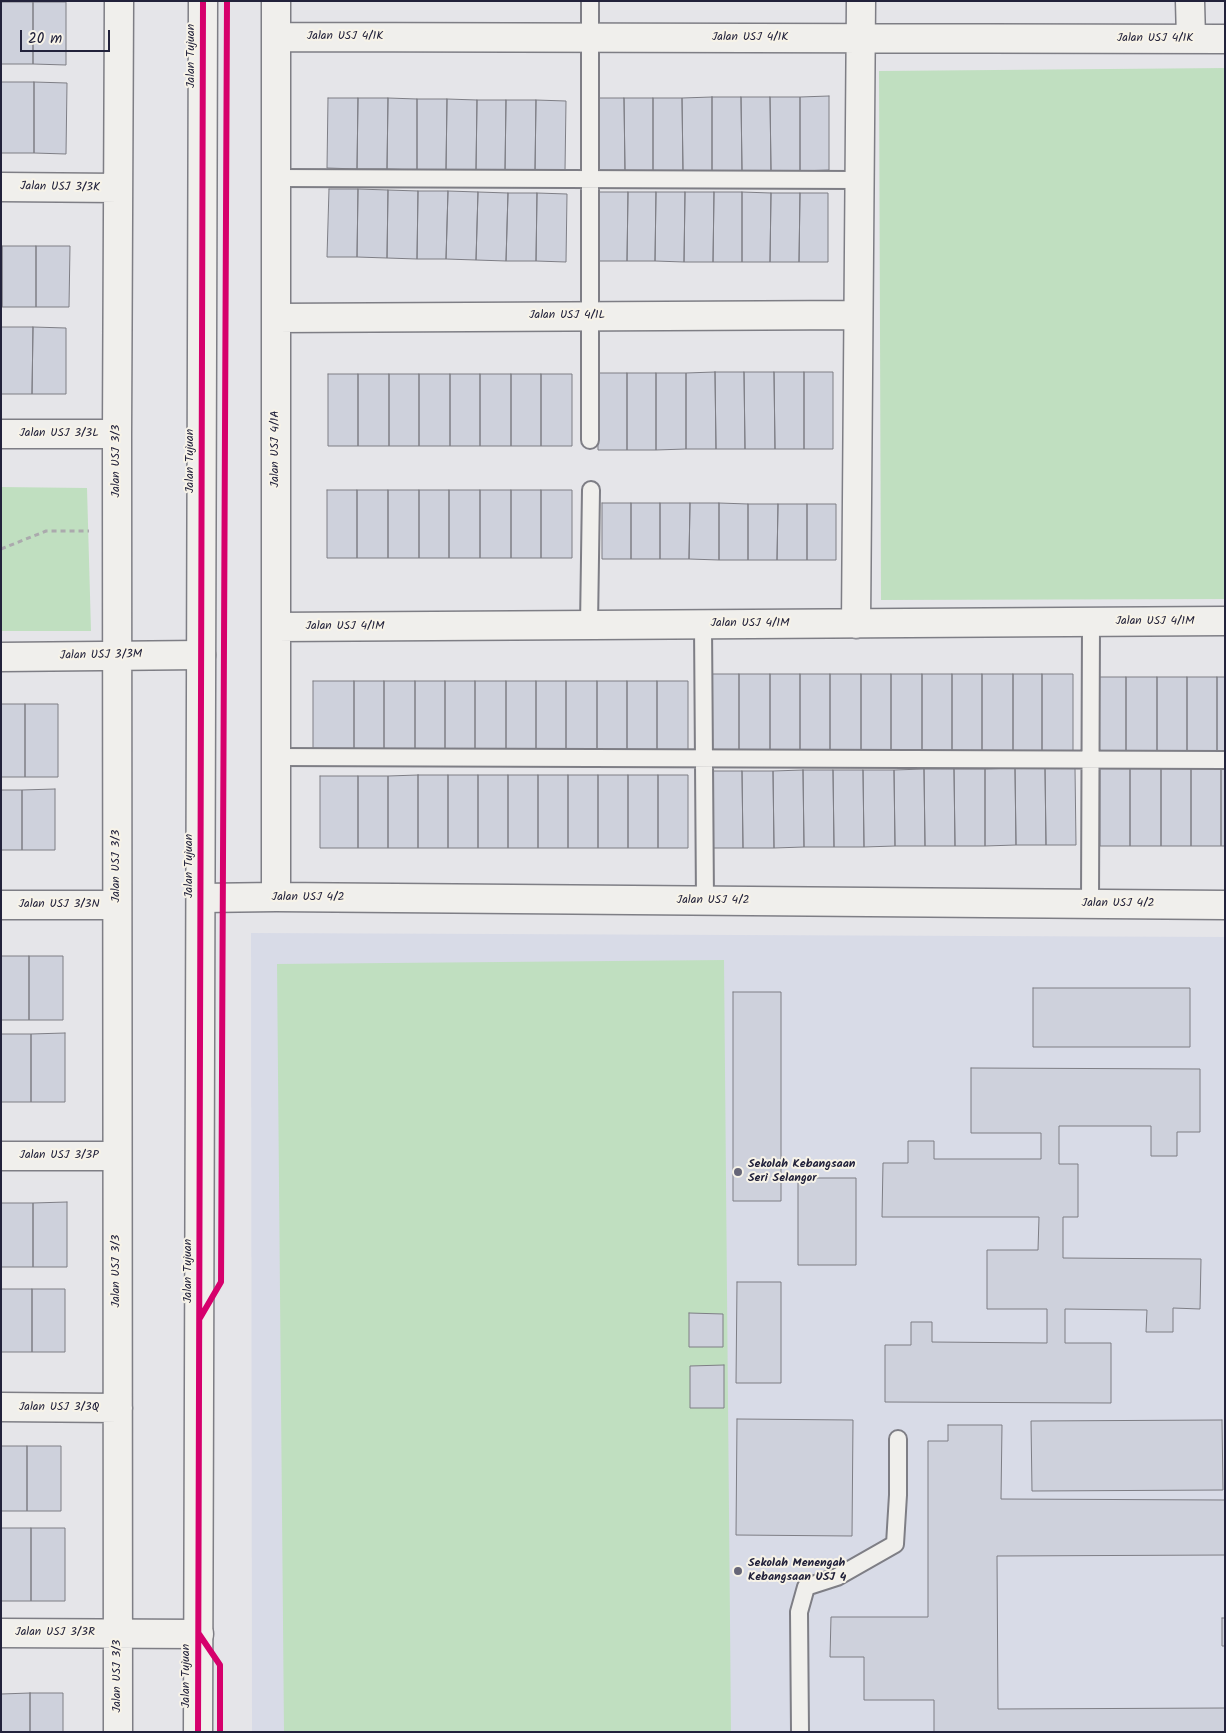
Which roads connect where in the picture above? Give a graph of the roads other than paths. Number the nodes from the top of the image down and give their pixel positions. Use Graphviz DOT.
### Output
graph roads {
  1 [pos="119,1"];
  2 [pos="203,1"];
  3 [pos="276,1"];
  4 [pos="590,1"];
  5 [pos="861,1"];
  6 [pos="1190,1"];
  7 [pos="276,37"];
  8 [pos="590,38"];
  9 [pos="860,38"];
  10 [pos="1191,39"];
  11 [pos="1225,39"];
  12 [pos="276,178"];
  13 [pos="590,178"];
  14 [pos="859,180"];
  15 [pos="1,187"];
  16 [pos="118,188"];
  17 [pos="858,315"];
  18 [pos="590,316"];
  19 [pos="276,318"];
  20 [pos="1,434"];
  21 [pos="117,434"];
  22 [pos="590,440"];
  23 [pos="591,490"];
  24 [pos="1225,621"];
  25 [pos="1091,622"];
  26 [pos="856,624"];
  27 [pos="589,625"];
  28 [pos="703,625"];
  29 [pos="276,627"];
  30 [pos="201,655"];
  31 [pos="117,656"];
  32 [pos="1,657"];
  33 [pos="276,757"];
  34 [pos="704,759"];
  35 [pos="1090,760"];
  36 [pos="1225,760"];
  37 [pos="276,897"];
  38 [pos="201,898"];
  39 [pos="705,901"];
  40 [pos="1090,904"];
  41 [pos="1,905"];
  42 [pos="117,905"];
  43 [pos="1225,905"];
  44 [pos="1,1156"];
  45 [pos="117,1156"];
  46 [pos="1,1408"];
  47 [pos="118,1408"];
  48 [pos="898,1438"];
  49 [pos="1,1633"];
  50 [pos="118,1634"];
  51 [pos="199,1634"];
  52 [pos="118,1732"];
  53 [pos="198,1732"];
  54 [pos="800,1732"];
  1 -- 16 [label="street, Jalan USJ 3/3"];
  2 -- 30 [label="street, Jalan Tujuan"];
  3 -- 7 [label="street, Jalan USJ 4/1A"];
  4 -- 8 [label="lane"];
  5 -- 9 [label="street"];
  6 -- 10 [label="street"];
  7 -- 8 [label="street, Jalan USJ 4/1K"];
  7 -- 12 [label="street, Jalan USJ 4/1A"];
  8 -- 9 [label="street, Jalan USJ 4/1K"];
  8 -- 13 [label="lane"];
  9 -- 10 [label="street, Jalan USJ 4/1K"];
  9 -- 14 [label="street"];
  10 -- 11 [label="street, Jalan USJ 4/1K"];
  12 -- 13 [label="lane"];
  12 -- 19 [label="street, Jalan USJ 4/1A"];
  13 -- 14 [label="lane"];
  13 -- 18 [label="lane"];
  14 -- 17 [label="street"];
  15 -- 16 [label="street, Jalan USJ 3/3K"];
  16 -- 21 [label="street, Jalan USJ 3/3"];
  17 -- 18 [label="street, Jalan USJ 4/1L"];
  17 -- 26 [label="street"];
  18 -- 19 [label="street, Jalan USJ 4/1L"];
  18 -- 22 [label="lane"];
  19 -- 29 [label="street, Jalan USJ 4/1A"];
  20 -- 21 [label="street, Jalan USJ 3/3L"];
  21 -- 31 [label="street, Jalan USJ 3/3"];
  23 -- 27 [label="lane"];
  24 -- 25 [label="street, Jalan USJ 4/1M"];
  25 -- 26 [label="street, Jalan USJ 4/1M"];
  25 -- 35 [label="lane"];
  26 -- 28 [label="street, Jalan USJ 4/1M"];
  27 -- 28 [label="street, Jalan USJ 4/1M"];
  27 -- 29 [label="street, Jalan USJ 4/1M"];
  28 -- 34 [label="lane"];
  29 -- 33 [label="street, Jalan USJ 4/1A"];
  30 -- 31 [label="street, Jalan USJ 3/3M"];
  30 -- 38 [label="street, Jalan Tujuan"];
  31 -- 32 [label="street, Jalan USJ 3/3M"];
  31 -- 42 [label="street, Jalan USJ 3/3"];
  33 -- 34 [label="lane"];
  33 -- 37 [label="street, Jalan USJ 4/1A"];
  34 -- 35 [label="lane"];
  34 -- 39 [label="lane"];
  35 -- 36 [label="lane"];
  35 -- 40 [label="lane"];
  37 -- 38 [label="street, Jalan USJ 4/2"];
  37 -- 39 [label="street, Jalan USJ 4/2"];
  38 -- 51 [label="street, Jalan Tujuan"];
  39 -- 40 [label="street, Jalan USJ 4/2"];
  40 -- 43 [label="street, Jalan USJ 4/2"];
  41 -- 42 [label="street, Jalan USJ 3/3N"];
  42 -- 45 [label="street, Jalan USJ 3/3"];
  44 -- 45 [label="street, Jalan USJ 3/3P"];
  45 -- 47 [label="street, Jalan USJ 3/3"];
  46 -- 47 [label="street, Jalan USJ 3/3Q"];
  47 -- 50 [label="street, Jalan USJ 3/3"];
  48 -- 54 [label="lane"];
  49 -- 50 [label="street, Jalan USJ 3/3R"];
  50 -- 51 [label="street, Jalan USJ 3/3R"];
  50 -- 52 [label="street, Jalan USJ 3/3"];
  51 -- 53 [label="street, Jalan Tujuan"];
}
